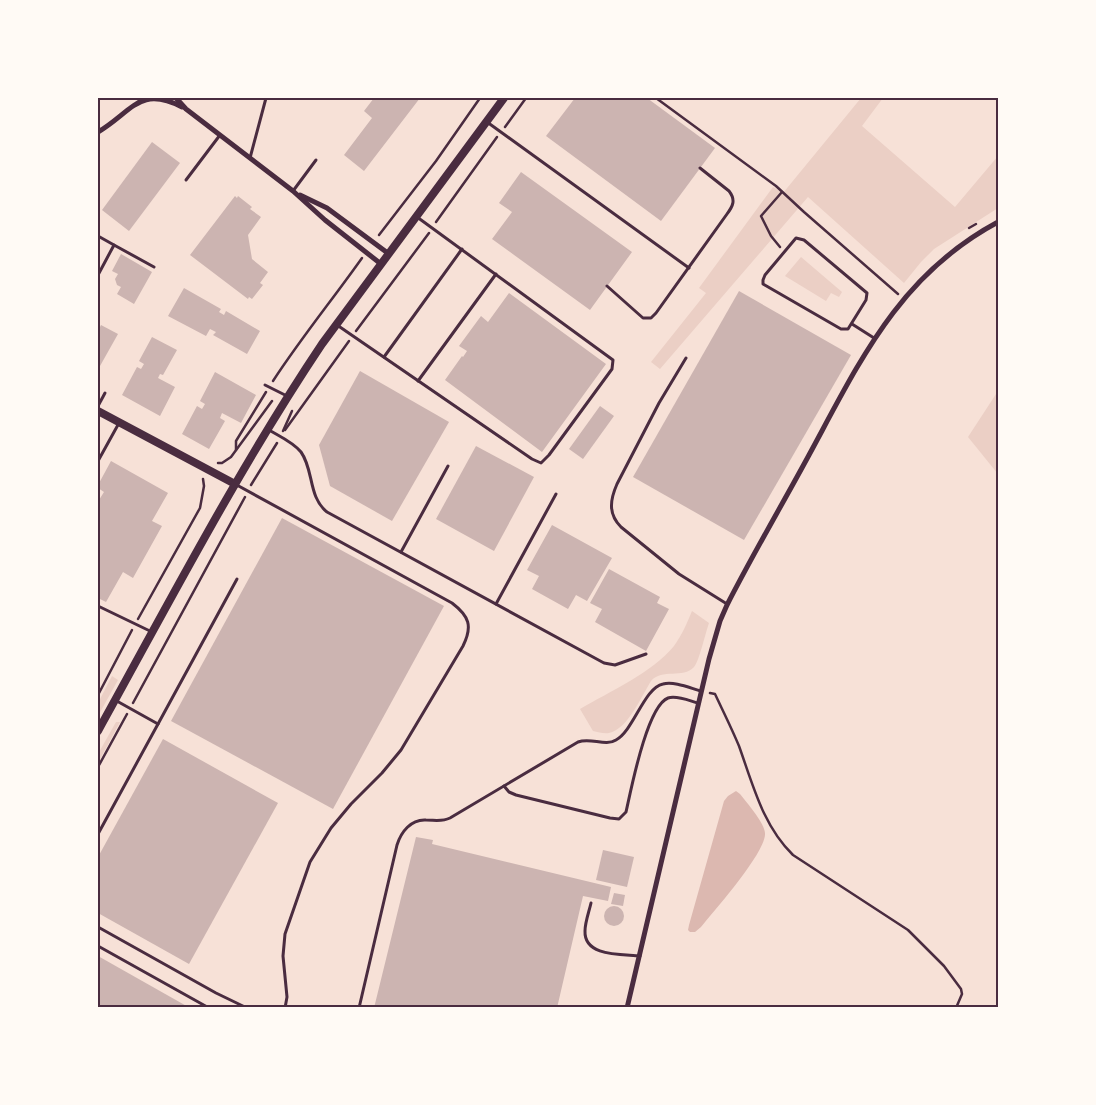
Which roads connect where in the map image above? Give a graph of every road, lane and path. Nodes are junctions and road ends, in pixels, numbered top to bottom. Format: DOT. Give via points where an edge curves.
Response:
graph roads {
  1 [pos="146,98"];
  2 [pos="152,98"];
  3 [pos="176,98"];
  4 [pos="266,98"];
  5 [pos="480,98"];
  6 [pos="504,98"];
  7 [pos="526,98"];
  8 [pos="656,98"];
  9 [pos="186,109"];
  10 [pos="486,122"];
  11 [pos="98,132"];
  12 [pos="501,133"];
  13 [pos="220,135"];
  14 [pos="250,159"];
  15 [pos="316,160"];
  16 [pos="700,168"];
  17 [pos="186,180"];
  18 [pos="293,191"];
  19 [pos="782,192"];
  20 [pos="417,216"];
  21 [pos="998,222"];
  22 [pos="432,227"];
  23 [pos="98,236"];
  24 [pos="373,242"];
  25 [pos="114,245"];
  26 [pos="462,249"];
  27 [pos="366,252"];
  28 [pos="785,252"];
  29 [pos="389,254"];
  30 [pos="381,264"];
  31 [pos="154,267"];
  32 [pos="689,268"];
  33 [pos="496,274"];
  34 [pos="98,275"];
  35 [pos="607,286"];
  36 [pos="903,298"];
  37 [pos="852,324"];
  38 [pos="337,325"];
  39 [pos="353,336"];
  40 [pos="874,338"];
  41 [pos="384,357"];
  42 [pos="686,358"];
  43 [pos="418,381"];
  44 [pos="265,384"];
  45 [pos="269,387"];
  46 [pos="105,393"];
  47 [pos="288,397"];
  48 [pos="98,406"];
  49 [pos="98,411"];
  50 [pos="119,422"];
  51 [pos="268,429"];
  52 [pos="280,437"];
  53 [pos="236,452"];
  54 [pos="98,461"];
  55 [pos="448,466"];
  56 [pos="263,467"];
  57 [pos="235,484"];
  58 [pos="248,492"];
  59 [pos="556,494"];
  60 [pos="200,508"];
  61 [pos="400,552"];
  62 [pos="237,579"];
  63 [pos="496,604"];
  64 [pos="727,604"];
  65 [pos="98,606"];
  66 [pos="136,624"];
  67 [pos="153,632"];
  68 [pos="646,654"];
  69 [pos="701,691"];
  70 [pos="98,695"];
  71 [pos="115,700"];
  72 [pos="698,703"];
  73 [pos="130,709"];
  74 [pos="158,724"];
  75 [pos="98,731"];
  76 [pos="98,767"];
  77 [pos="504,786"];
  78 [pos="98,834"];
  79 [pos="591,904"];
  80 [pos="98,927"];
  81 [pos="98,946"];
  82 [pos="640,956"];
  83 [pos="210,1008"];
  84 [pos="248,1008"];
  85 [pos="285,1008"];
  86 [pos="359,1008"];
  87 [pos="627,1008"];
  88 [pos="956,1008"];
  1 -- 2 [label="street"];
  2 -- 9 [label="street" via="166,99"];
  2 -- 11 [label="street" via="134,106"];
  3 -- 9 [label="street"];
  4 -- 14 [label="lane"];
  5 -- 24 [label="path"];
  6 -- 10 [label="street"];
  7 -- 12 [label="path"];
  8 -- 19 [label="path"];
  9 -- 13 [label="street"];
  10 -- 12 [label="lane"];
  10 -- 20 [label="street"];
  12 -- 22 [label="path"];
  12 -- 32 [label="lane"];
  13 -- 14 [label="street"];
  13 -- 17 [label="lane"];
  14 -- 18 [label="street"];
  15 -- 18 [label="lane"];
  16 -- 32 [label="lane" via="729,191 733,204"];
  18 -- 24 [label="street" via="324,206"];
  18 -- 27 [label="street"];
  19 -- 28 [label="path" via="761,216 773,240"];
  19 -- 36 [label="path"];
  20 -- 22 [label="lane"];
  20 -- 29 [label="street"];
  21 -- 36 [label="street" via="943,259"];
  22 -- 26 [label="lane"];
  22 -- 39 [label="path"];
  23 -- 25 [label="lane"];
  24 -- 29 [label="street"];
  25 -- 31 [label="lane"];
  25 -- 34 [label="lane"];
  26 -- 33 [label="lane"];
  26 -- 41 [label="lane"];
  27 -- 30 [label="street"];
  27 -- 45 [label="path"];
  28 -- 37 [label="lane" via="796,238 802,239 865,291 866,300"];
  28 -- 37 [label="lane" via="765,275 764,286 841,329 846,330"];
  29 -- 30 [label="street"];
  30 -- 38 [label="street"];
  32 -- 35 [label="lane" via="651,318 644,318"];
  33 -- 43 [label="lane"];
  33 -- 43 [label="lane" via="614,362 550,455 538,463"];
  36 -- 40 [label="street"];
  37 -- 40 [label="lane"];
  38 -- 39 [label="lane"];
  38 -- 47 [label="street"];
  39 -- 41 [label="lane"];
  39 -- 52 [label="path"];
  40 -- 64 [label="street"];
  41 -- 43 [label="lane"];
  42 -- 64 [label="lane" via="621,476 612,497 611,510 620,527 678,574"];
  44 -- 45 [label="lane"];
  45 -- 47 [label="lane"];
  45 -- 53 [label="path" via="236,441"];
  46 -- 48 [label="lane"];
  47 -- 51 [label="street"];
  49 -- 50 [label="street"];
  50 -- 54 [label="lane"];
  50 -- 57 [label="street"];
  51 -- 52 [label="lane"];
  51 -- 57 [label="street"];
  52 -- 61 [label="lane" via="301,453 322,507"];
  55 -- 61 [label="lane"];
  56 -- 58 [label="path"];
  57 -- 58 [label="lane"];
  57 -- 67 [label="street"];
  58 -- 73 [label="path"];
  58 -- 85 [label="lane" via="452,603 470,628 463,646 400,750 382,774 330,828 310,862 285,934"];
  59 -- 63 [label="lane"];
  60 -- 66 [label="path"];
  61 -- 63 [label="lane"];
  62 -- 74 [label="lane"];
  63 -- 68 [label="lane" via="608,664"];
  64 -- 69 [label="street" via="716,632"];
  65 -- 66 [label="lane"];
  66 -- 67 [label="lane"];
  66 -- 70 [label="path"];
  67 -- 71 [label="street"];
  69 -- 72 [label="street"];
  69 -- 77 [label="lane" via="662,684 653,690 626,731 615,741 578,742"];
  69 -- 88 [label="path" via="715,694 764,814 783,845 793,855 908,930 962,989"];
  71 -- 73 [label="lane"];
  71 -- 75 [label="street"];
  72 -- 77 [label="lane" via="674,697 663,702 647,729 626,812 619,819 516,795"];
  72 -- 82 [label="street"];
  73 -- 74 [label="lane"];
  73 -- 76 [label="path"];
  74 -- 78 [label="lane"];
  77 -- 86 [label="lane" via="447,820 417,821 402,834"];
  79 -- 82 [label="lane" via="585,933 591,947"];
  80 -- 84 [label="lane"];
  81 -- 83 [label="lane"];
  82 -- 87 [label="street"];
}
